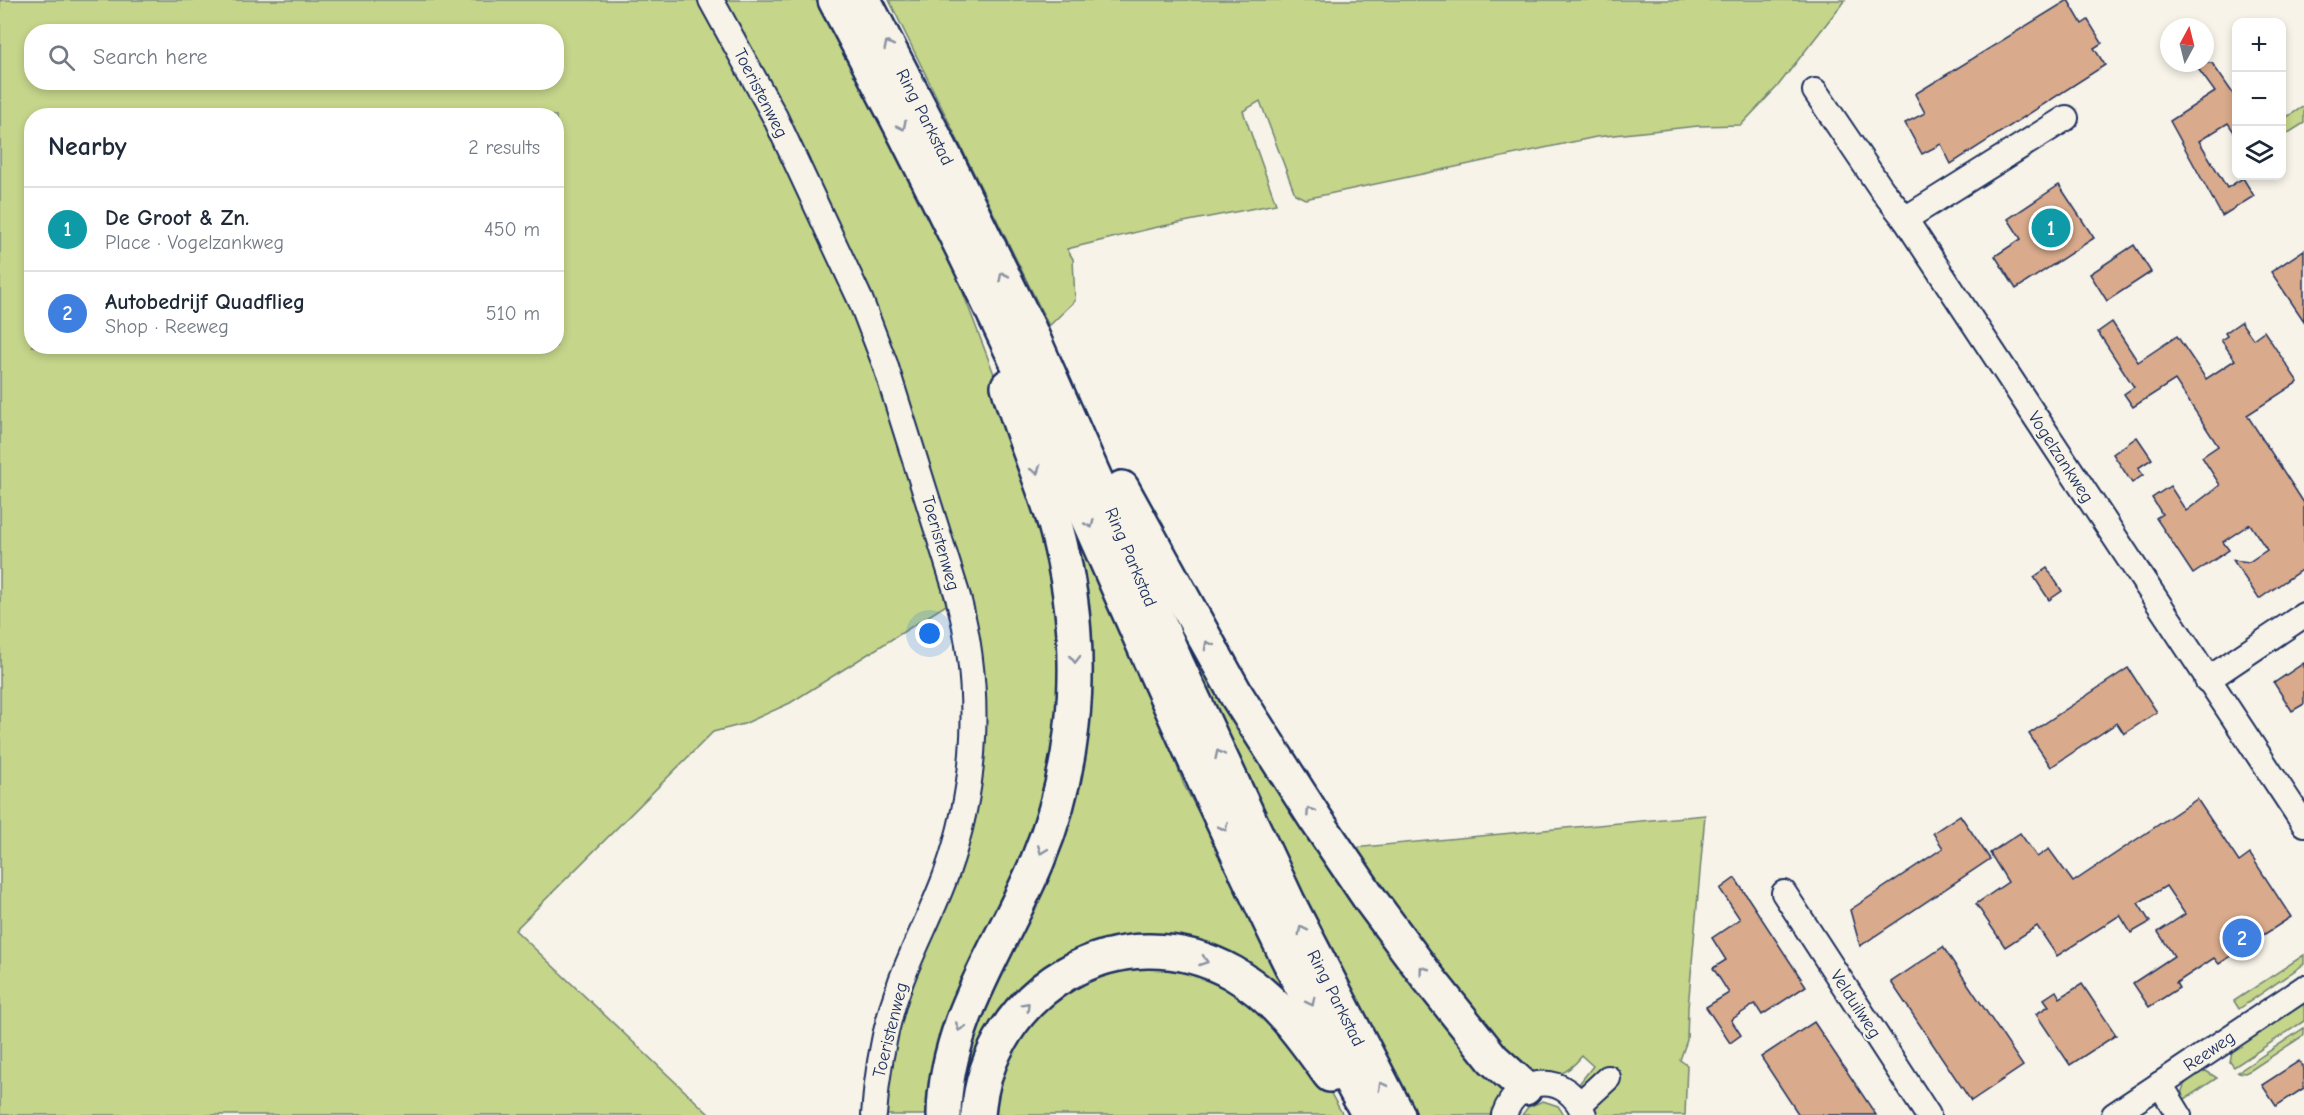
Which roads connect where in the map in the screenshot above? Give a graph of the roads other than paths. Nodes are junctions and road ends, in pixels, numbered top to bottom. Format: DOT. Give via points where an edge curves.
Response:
graph roads {
  1 [pos="711,0"];
  2 [pos="835,0"];
  3 [pos="864,0"];
  4 [pos="1815,91"];
  5 [pos="2066,118"];
  6 [pos="1905,219"];
  7 [pos="978,280"];
  8 [pos="1029,329"];
  9 [pos="2304,615"];
  10 [pos="2207,680"];
  11 [pos="2304,824"];
  12 [pos="1784,893"];
  13 [pos="2304,988"];
  14 [pos="1608,1078"];
  15 [pos="2160,1084"];
  16 [pos="1525,1088"];
  17 [pos="1582,1110"];
  18 [pos="874,1115"];
  19 [pos="944,1115"];
  20 [pos="978,1115"];
  21 [pos="1359,1115"];
  22 [pos="1369,1115"];
  23 [pos="1398,1115"];
  24 [pos="1504,1115"];
  25 [pos="1928,1115"];
  26 [pos="2114,1115"];
  27 [pos="2179,1115"];
  1 -- 18 [label="street, Toeristenweg" via="775,117 838,251 885,364 964,620 971,667 973,752 965,808 948,870 892,1009 880,1056"];
  2 -- 7 [label="highway, Ring Parkstad, one-way"];
  8 -- 3 [label="highway, Ring Parkstad, one-way"];
  4 -- 6 [label="street, Vogelzankweg"];
  5 -- 6 [label="street"];
  6 -- 10 [label="street, Vogelzankweg"];
  7 -- 19 [label="highway, one-way" via="1067,576 1075,641 1074,713 1064,778 1048,835 1016,911 960,1023 948,1066"];
  7 -- 22 [label="highway, Ring Parkstad, one-way" via="1217,812"];
  16 -- 8 [label="highway, one-way" via="1494,1059 1426,975 1277,761"];
  23 -- 8 [label="highway, Ring Parkstad, one-way" via="1283,892"];
  9 -- 10 [label="street"];
  10 -- 11 [label="street, Vogelzankweg"];
  12 -- 25 [label="street, Velduilweg"];
  13 -- 15 [label="street, Reeweg"];
  14 -- 17 [label="street"];
  15 -- 26 [label="street, Reeweg"];
  15 -- 27 [label="street"];
  16 -- 17 [label="street" via="1539,1084 1558,1086 1574,1096"];
  16 -- 24 [label="street" via="1514,1097"];
  20 -- 21 [label="highway, one-way" via="988,1065 1025,1005 1054,980 1082,965 1114,955 1148,951 1184,954 1208,962 1258,989 1293,1025"];
}
